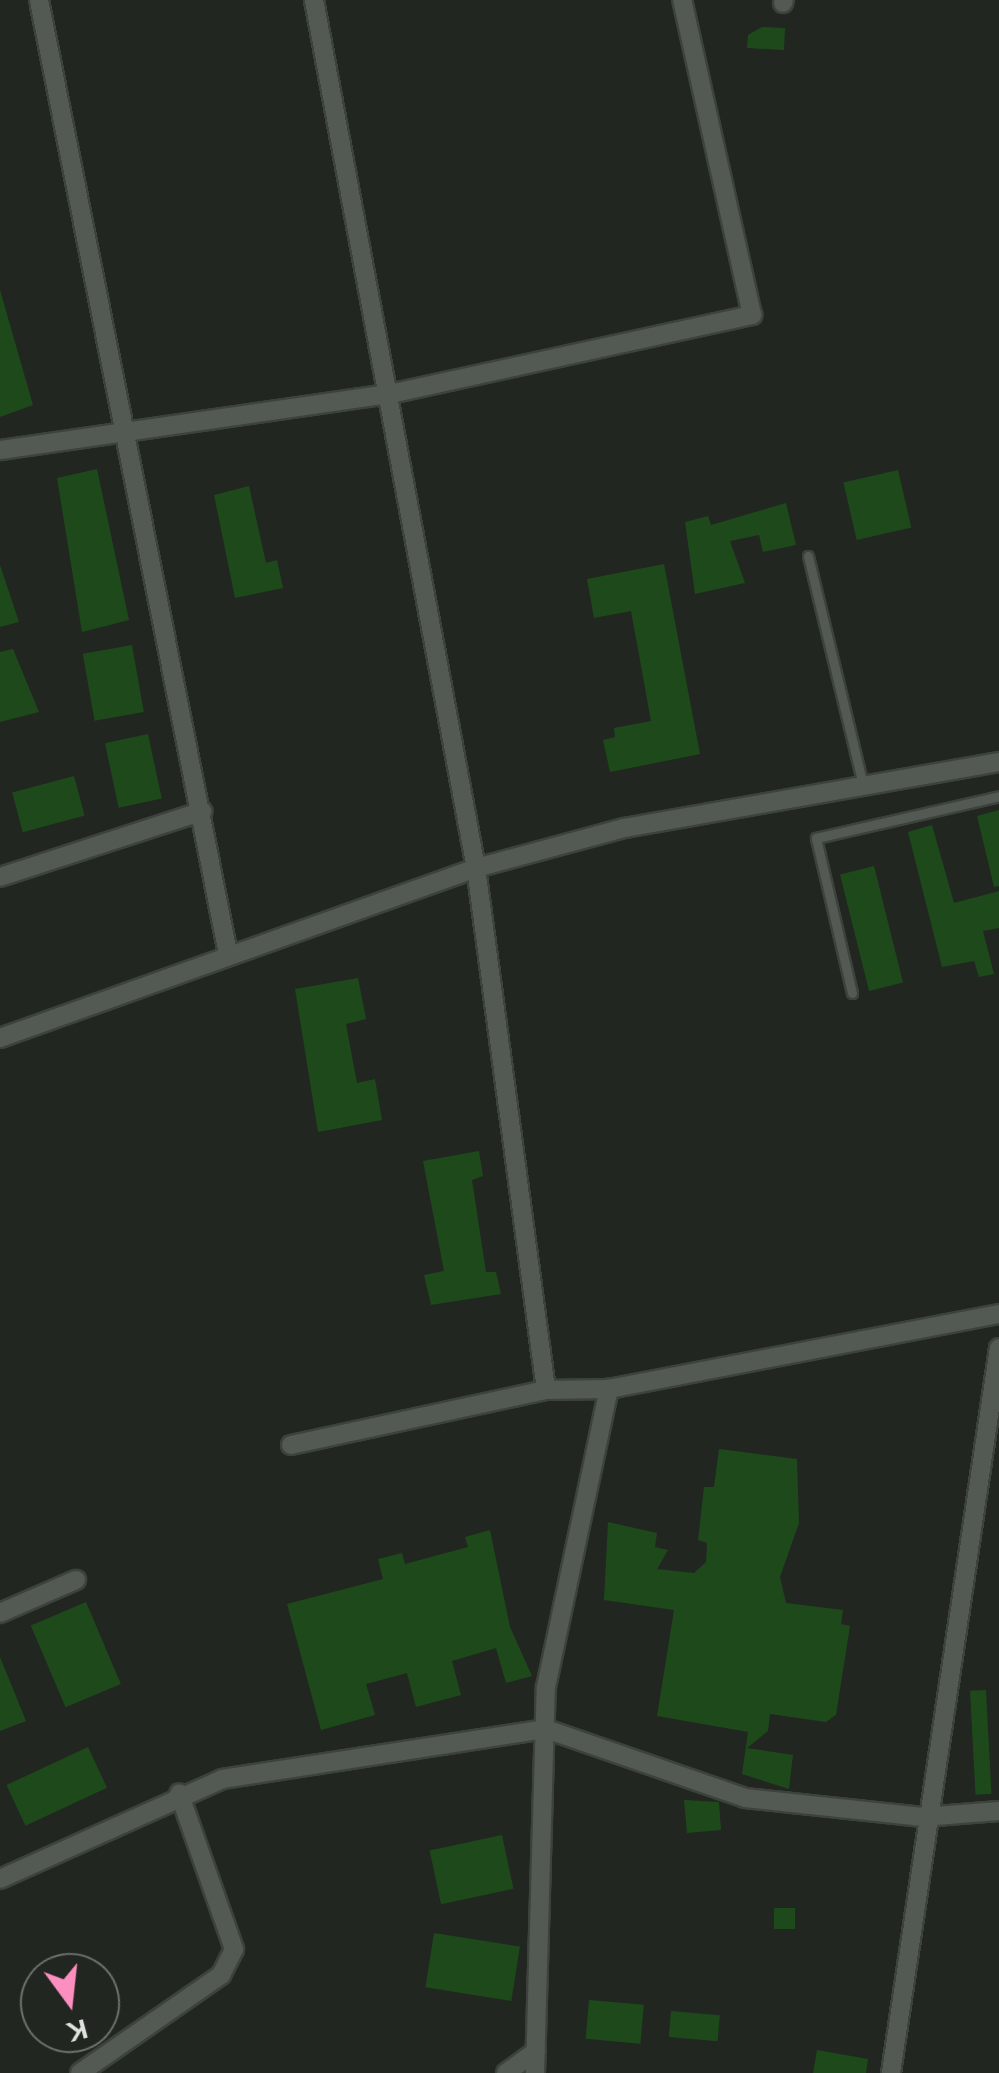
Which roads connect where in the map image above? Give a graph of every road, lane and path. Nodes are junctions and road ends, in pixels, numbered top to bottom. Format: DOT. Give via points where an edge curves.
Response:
graph roads {
  1 [pos="39,0"];
  2 [pos="314,0"];
  3 [pos="682,0"];
  4 [pos="390,394"];
  5 [pos="127,431"];
  6 [pos="0,450"];
  7 [pos="808,556"];
  8 [pos="999,762"];
  9 [pos="864,788"];
  10 [pos="999,796"];
  11 [pos="203,811"];
  12 [pos="476,868"];
  13 [pos="0,877"];
  14 [pos="228,954"];
  15 [pos="852,993"];
  16 [pos="0,1038"];
  17 [pos="999,1314"];
  18 [pos="999,1348"];
  19 [pos="608,1389"];
  20 [pos="546,1390"];
  21 [pos="291,1446"];
  22 [pos="76,1580"];
  23 [pos="0,1613"];
  24 [pos="546,1729"];
  25 [pos="179,1794"];
  26 [pos="999,1811"];
  27 [pos="923,1818"];
  28 [pos="0,1879"];
  29 [pos="536,2052"];
  30 [pos="80,2073"];
  31 [pos="506,2073"];
  32 [pos="535,2073"];
  33 [pos="890,2073"];
  1 -- 5 [label="street"];
  2 -- 4 [label="street"];
  3 -- 4 [label="street" via="752,315"];
  4 -- 5 [label="street"];
  4 -- 12 [label="street"];
  5 -- 6 [label="street"];
  5 -- 11 [label="street"];
  7 -- 9 [label="lane"];
  8 -- 9 [label="street"];
  9 -- 12 [label="street" via="624,828"];
  10 -- 15 [label="lane" via="816,838"];
  11 -- 13 [label="street"];
  11 -- 14 [label="street"];
  12 -- 14 [label="street"];
  12 -- 20 [label="street"];
  14 -- 16 [label="street"];
  17 -- 19 [label="street"];
  18 -- 27 [label="street"];
  19 -- 20 [label="street"];
  19 -- 24 [label="street" via="552,1646"];
  20 -- 21 [label="street"];
  22 -- 23 [label="street"];
  24 -- 25 [label="street"];
  24 -- 27 [label="street" via="745,1798"];
  24 -- 29 [label="street"];
  25 -- 28 [label="street"];
  25 -- 30 [label="street" via="234,1948 221,1975"];
  26 -- 27 [label="street"];
  27 -- 33 [label="street"];
  29 -- 31 [label="street"];
  29 -- 32 [label="street"];
}
